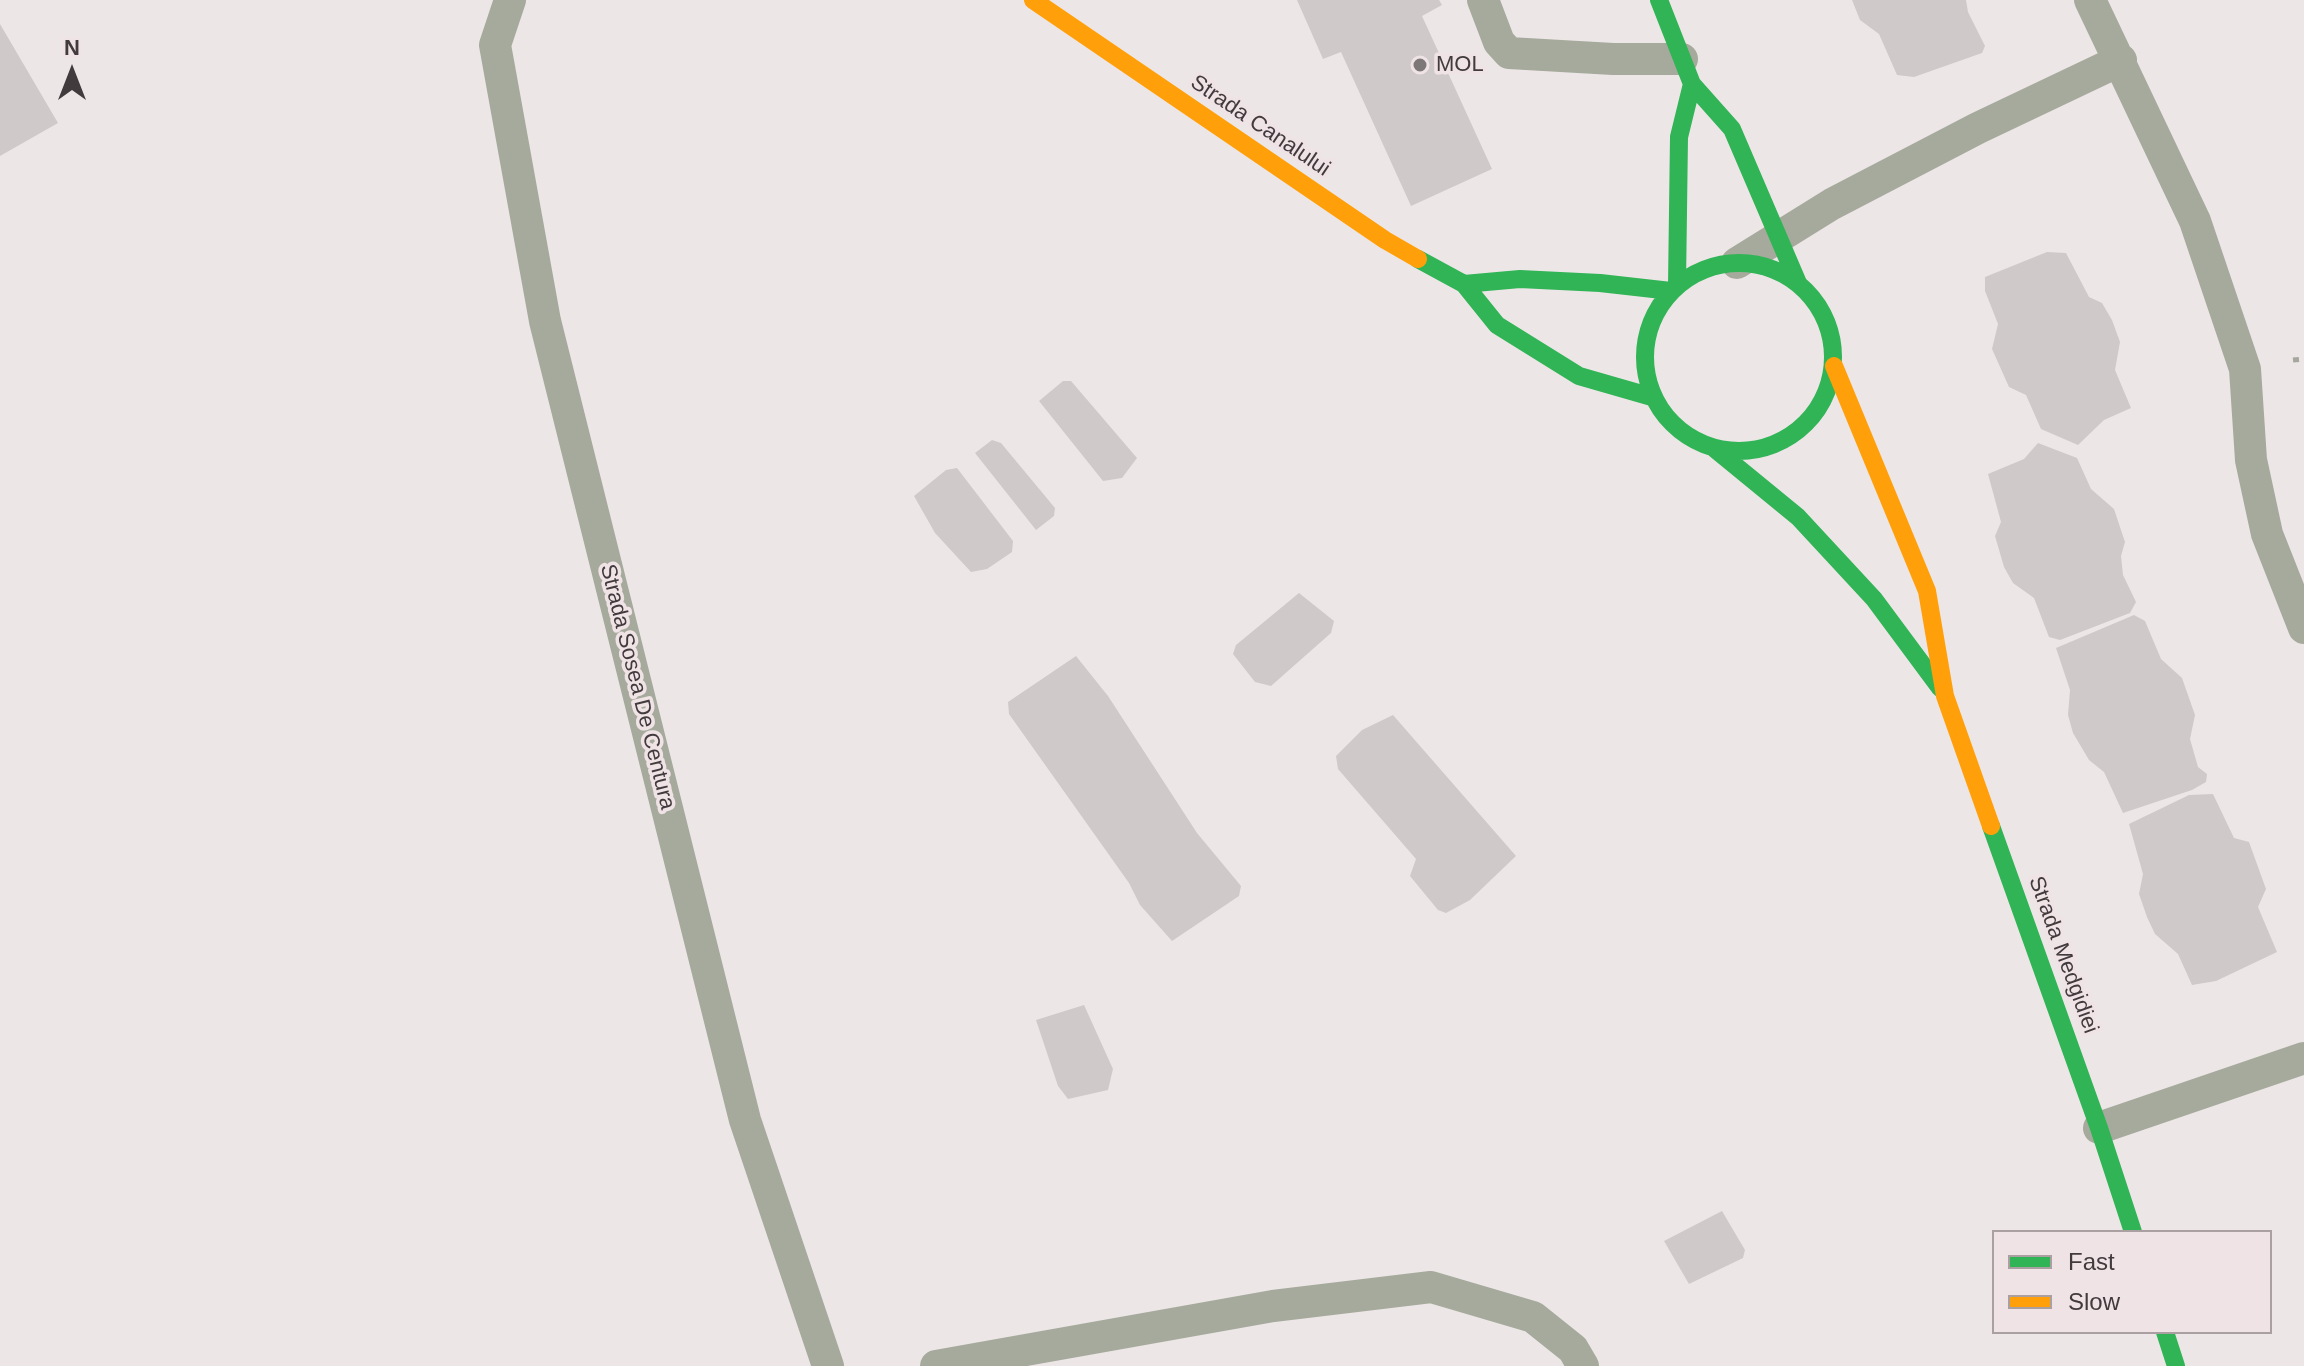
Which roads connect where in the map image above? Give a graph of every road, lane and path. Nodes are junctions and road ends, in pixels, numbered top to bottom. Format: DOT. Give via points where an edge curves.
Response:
graph roads {
  1 [pos="510,0"];
  2 [pos="1033,0"];
  3 [pos="1483,0"];
  4 [pos="1659,0"];
  5 [pos="2090,0"];
  6 [pos="2121,60"];
  7 [pos="1687,72"];
  8 [pos="1777,239"];
  9 [pos="1737,263"];
  10 [pos="1798,283"];
  11 [pos="1464,284"];
  12 [pos="1674,288"];
  13 [pos="1834,366"];
  14 [pos="1652,397"];
  15 [pos="1715,449"];
  16 [pos="2304,628"];
  17 [pos="1945,696"];
  18 [pos="2304,1058"];
  19 [pos="2099,1128"];
  20 [pos="2132,1230"];
  21 [pos="2166,1334"];
  22 [pos="1048,1356"];
  23 [pos="828,1366"];
  24 [pos="936,1366"];
  25 [pos="1583,1366"];
  26 [pos="2176,1366"];
  1 -- 23 [label="lane, Strada Sosea De Centura" via="495,45 545,321 745,1120"];
  2 -- 11 [label="main road, Strada Canalului" via="1385,240"];
  3 -- 7 [label="lane" via="1499,42 1509,53 1613,59"];
  4 -- 7 [label="main road"];
  5 -- 6 [label="lane"];
  6 -- 8 [label="lane" via="1978,128 1832,204"];
  6 -- 16 [label="lane" via="2195,221 2245,369 2251,460 2267,534"];
  7 -- 8 [label="main road" via="1732,129"];
  7 -- 12 [label="main road" via="1679,137"];
  8 -- 9 [label="lane"];
  8 -- 10 [label="main road"];
  9 -- 10 [label="main road" via="1770,268"];
  9 -- 12 [label="main road" via="1705,269"];
  10 -- 13 [label="main road" via="1826,320"];
  11 -- 12 [label="main road" via="1520,279"];
  11 -- 14 [label="main road, Strada Canalului" via="1497,325 1579,376"];
  12 -- 14 [label="main road" via="1654,314 1645,341"];
  13 -- 15 [label="main road" via="1827,392 1794,435 1743,452"];
  13 -- 17 [label="main road, Strada Medgidiei" via="1927,591"];
  14 -- 15 [label="main road" via="1690,439"];
  15 -- 17 [label="main road, Strada Medgidiei" via="1798,517 1874,599"];
  17 -- 19 [label="main road, Strada Medgidiei"];
  18 -- 19 [label="lane"];
  19 -- 20 [label="main road, Strada Medgidiei"];
  21 -- 26 [label="main road"];
  22 -- 24 [label="lane"];
  22 -- 25 [label="lane" via="1273,1306 1431,1287 1533,1317 1573,1349"];
}
